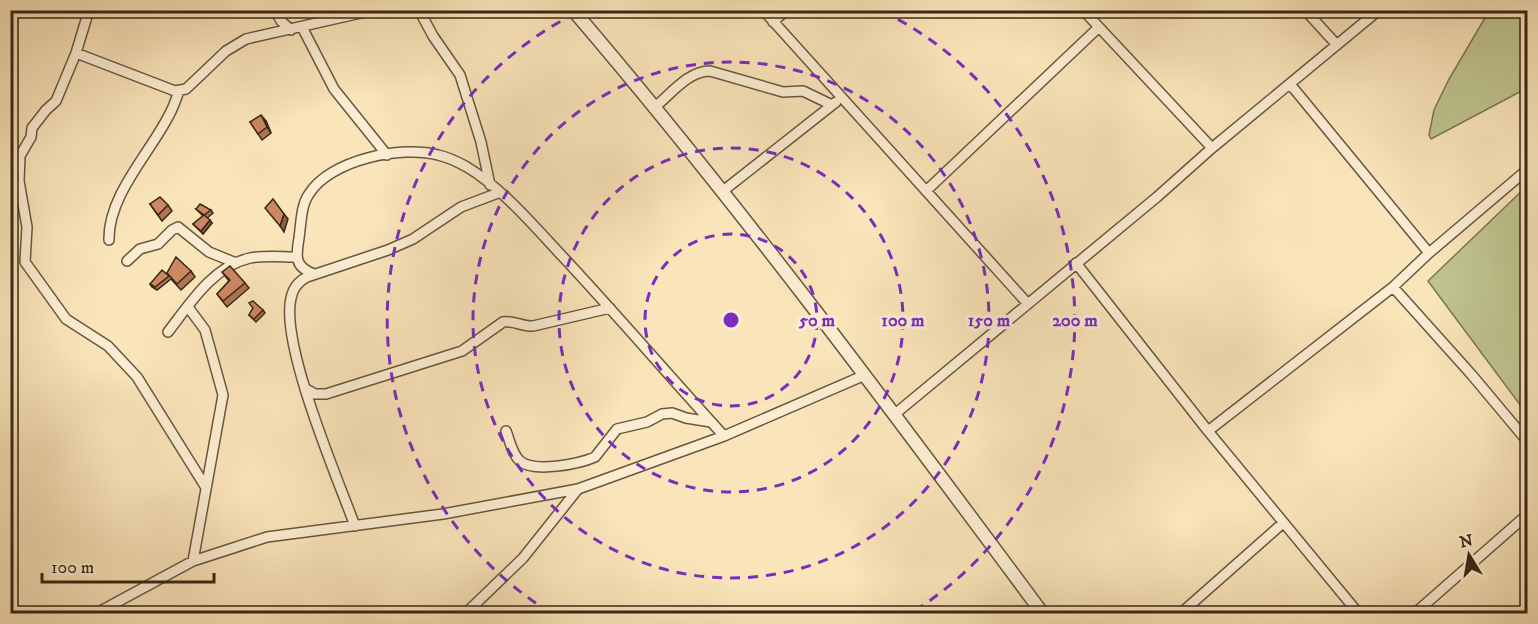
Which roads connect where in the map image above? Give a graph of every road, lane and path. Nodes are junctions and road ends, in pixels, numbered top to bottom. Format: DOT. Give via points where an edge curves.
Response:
graph roads {
  1 [pos="89,10"];
  2 [pos="275,10"];
  3 [pos="374,10"];
  4 [pos="419,10"];
  5 [pos="573,10"];
  6 [pos="762,10"];
  7 [pos="786,10"];
  8 [pos="1083,10"];
  9 [pos="1305,10"];
  10 [pos="1379,10"];
  11 [pos="773,22"];
  12 [pos="302,27"];
  13 [pos="1098,28"];
  14 [pos="291,30"];
  15 [pos="1337,45"];
  16 [pos="76,53"];
  17 [pos="1290,84"];
  18 [pos="179,91"];
  19 [pos="842,97"];
  20 [pos="832,105"];
  21 [pos="655,107"];
  22 [pos="1212,148"];
  23 [pos="387,155"];
  24 [pos="1527,169"];
  25 [pos="490,185"];
  26 [pos="926,191"];
  27 [pos="723,192"];
  28 [pos="498,193"];
  29 [pos="109,240"];
  30 [pos="1429,253"];
  31 [pos="297,257"];
  32 [pos="127,261"];
  33 [pos="236,263"];
  34 [pos="1076,263"];
  35 [pos="314,274"];
  36 [pos="1393,287"];
  37 [pos="1028,304"];
  38 [pos="188,307"];
  39 [pos="609,308"];
  40 [pos="168,332"];
  41 [pos="866,375"];
  42 [pos="306,389"];
  43 [pos="895,414"];
  44 [pos="711,422"];
  45 [pos="507,431"];
  46 [pos="1208,431"];
  47 [pos="724,436"];
  48 [pos="1527,442"];
  49 [pos="205,486"];
  50 [pos="578,489"];
  51 [pos="1527,513"];
  52 [pos="1283,523"];
  53 [pos="355,526"];
  54 [pos="193,561"];
  55 [pos="95,614"];
  56 [pos="465,614"];
  57 [pos="1043,614"];
  58 [pos="1180,614"];
  59 [pos="1359,614"];
  60 [pos="1414,614"];
  1 -- 16 [label="street"];
  2 -- 14 [label="street"];
  3 -- 12 [label="street"];
  4 -- 25 [label="street" via="460,75"];
  5 -- 21 [label="street"];
  6 -- 11 [label="street"];
  7 -- 11 [label="street"];
  8 -- 13 [label="street"];
  9 -- 15 [label="street"];
  10 -- 15 [label="street"];
  11 -- 19 [label="street"];
  12 -- 14 [label="street"];
  12 -- 23 [label="street" via="334,89"];
  13 -- 22 [label="street"];
  13 -- 26 [label="street"];
  14 -- 18 [label="street" via="235,44"];
  15 -- 17 [label="street"];
  16 -- 18 [label="street"];
  16 -- 49 [label="street" via="56,101 32,128 20,156 19,181 27,226 25,262 66,318 108,345 137,377"];
  17 -- 22 [label="street"];
  17 -- 30 [label="street"];
  18 -- 29 [label="street" via="168,117 114,208"];
  19 -- 20 [label="street"];
  19 -- 26 [label="street"];
  20 -- 21 [label="street" via="803,90 783,92 703,71 691,76"];
  20 -- 27 [label="street"];
  21 -- 27 [label="street"];
  22 -- 34 [label="street"];
  23 -- 25 [label="street" via="436,154 467,168"];
  23 -- 31 [label="street" via="345,164 312,190 306,200"];
  24 -- 30 [label="street"];
  25 -- 28 [label="street"];
  26 -- 37 [label="street"];
  27 -- 41 [label="street"];
  28 -- 35 [label="street" via="461,207 413,239"];
  28 -- 39 [label="street"];
  30 -- 36 [label="street"];
  31 -- 33 [label="street" via="250,258"];
  31 -- 35 [label="street" via="304,271"];
  32 -- 33 [label="street" via="140,249 158,244 178,227 209,252"];
  33 -- 38 [label="street" via="223,270"];
  34 -- 37 [label="street"];
  34 -- 46 [label="street"];
  35 -- 42 [label="street" via="298,282 290,298 292,342"];
  36 -- 46 [label="street"];
  36 -- 48 [label="street"];
  37 -- 43 [label="street"];
  38 -- 40 [label="street"];
  38 -- 49 [label="street" via="205,330 223,395"];
  39 -- 42 [label="street" via="533,326 503,322 462,351 326,394"];
  39 -- 44 [label="street"];
  41 -- 43 [label="street"];
  41 -- 47 [label="street"];
  42 -- 53 [label="street"];
  43 -- 57 [label="street"];
  44 -- 45 [label="street" via="662,414 617,429 595,458 542,467 518,459"];
  44 -- 47 [label="street"];
  46 -- 52 [label="street"];
  47 -- 50 [label="street"];
  49 -- 54 [label="street"];
  50 -- 53 [label="street"];
  50 -- 56 [label="street" via="523,558"];
  51 -- 60 [label="street"];
  52 -- 58 [label="street"];
  52 -- 59 [label="street"];
  53 -- 54 [label="street" via="267,537"];
  54 -- 55 [label="street"];
}
